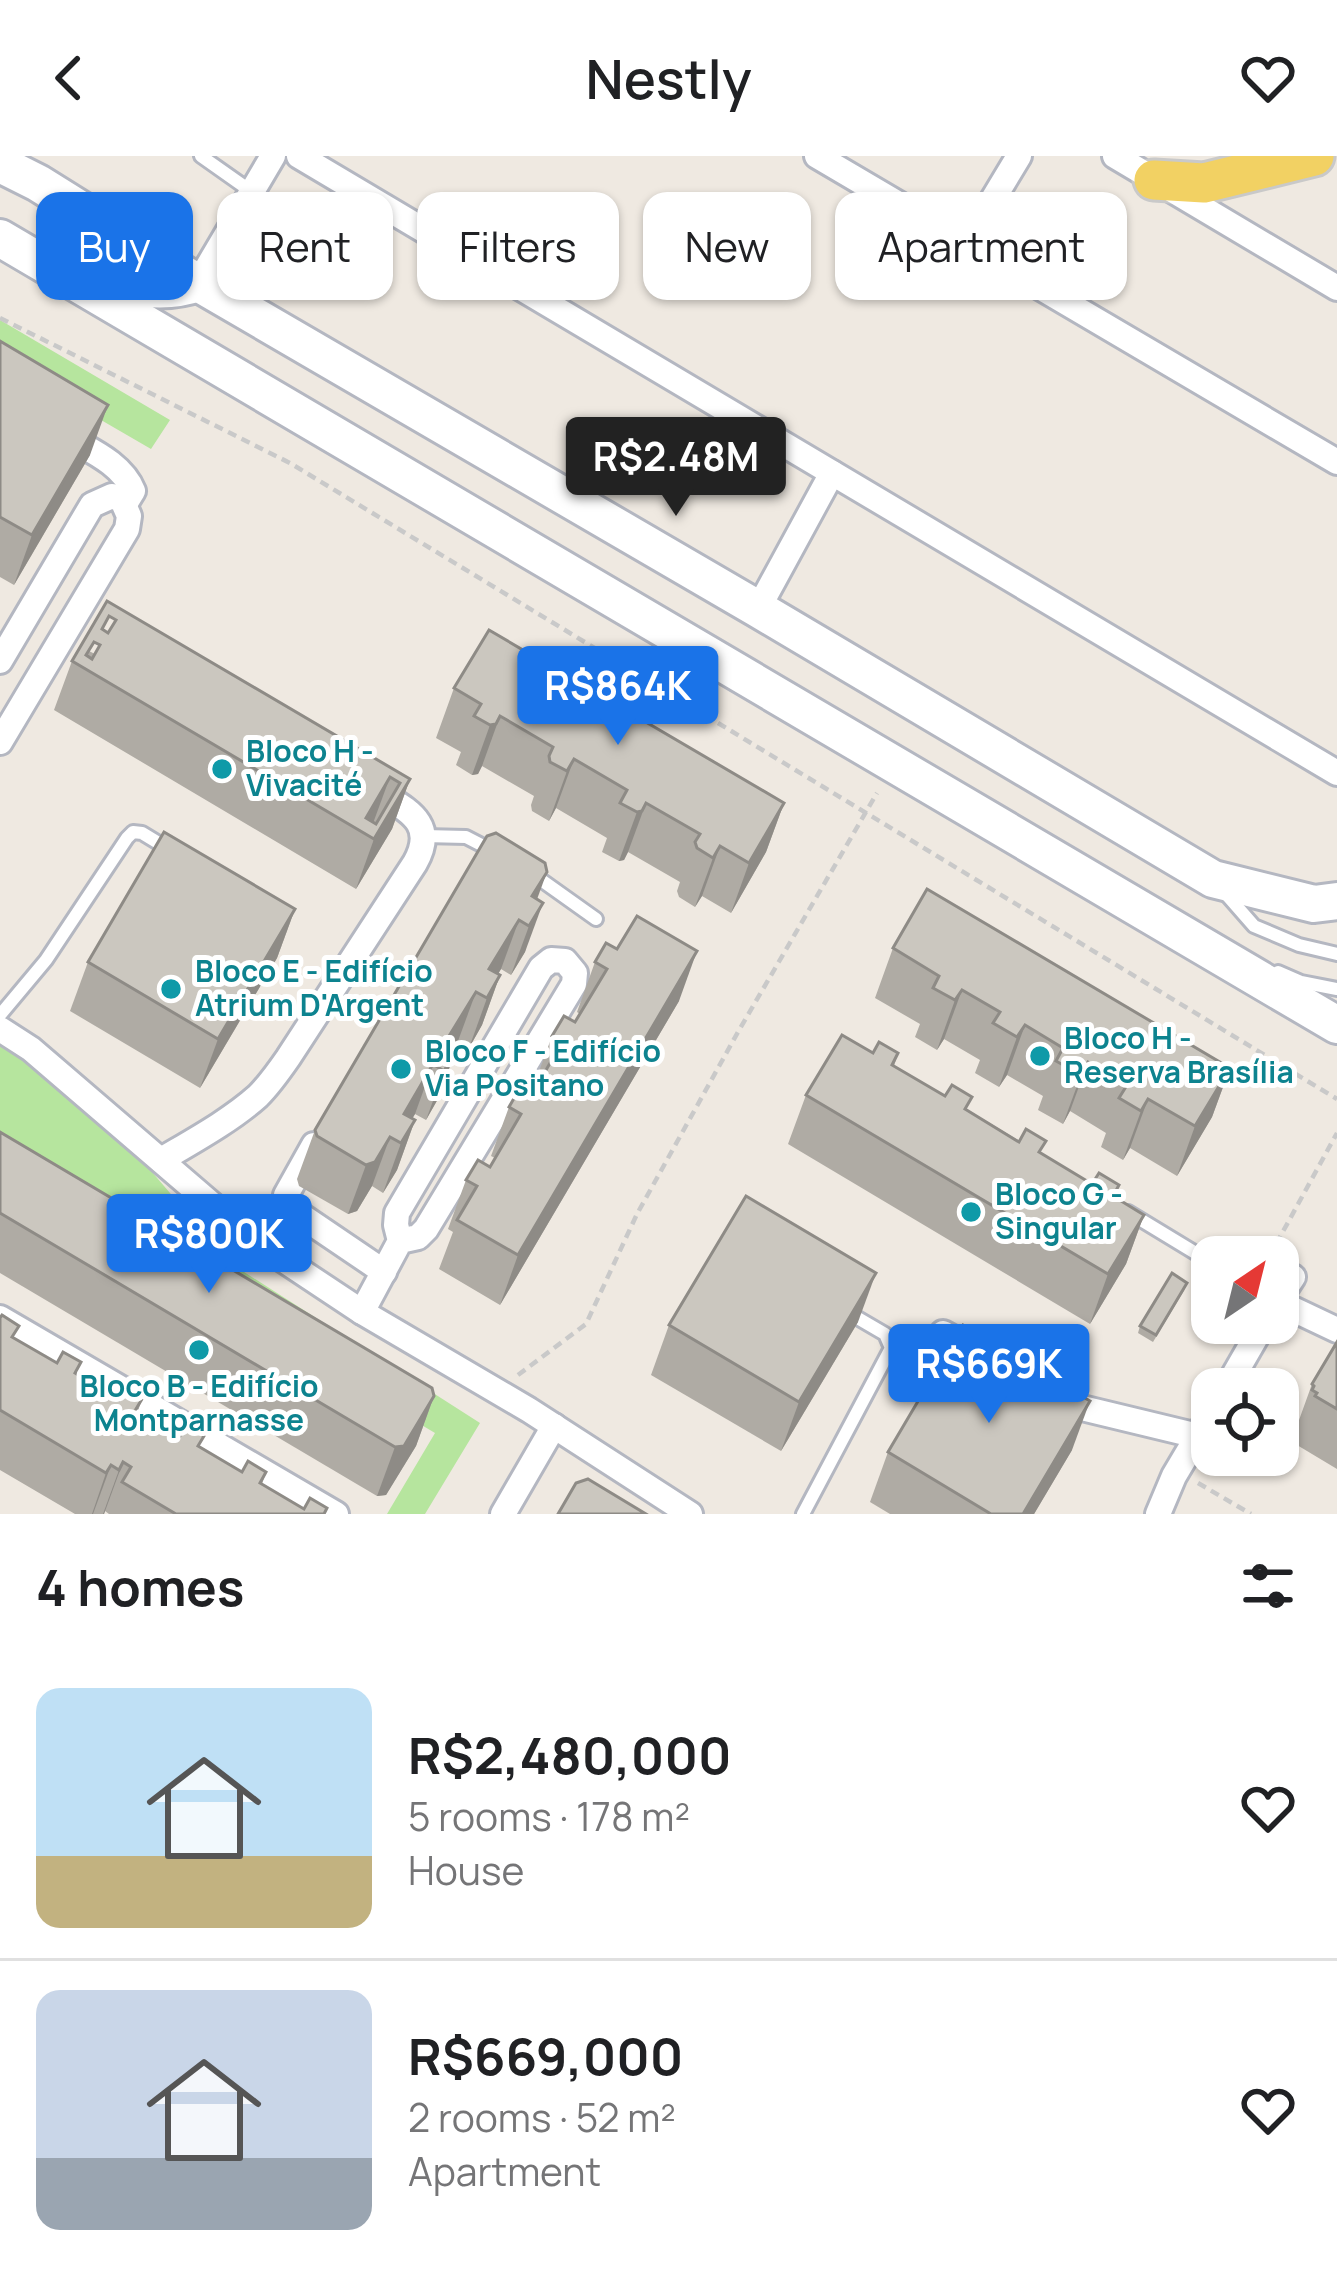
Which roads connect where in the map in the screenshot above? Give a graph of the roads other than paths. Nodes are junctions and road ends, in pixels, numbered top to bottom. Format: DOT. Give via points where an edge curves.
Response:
graph roads {
  1 [pos="201,156"];
  2 [pos="273,156"];
  3 [pos="299,156"];
  4 [pos="817,156"];
  5 [pos="1019,156"];
  6 [pos="1115,156"];
  7 [pos="1314,156"];
  8 [pos="0,164"];
  9 [pos="1154,180"];
  10 [pos="252,192"];
  11 [pos="878,192"];
  12 [pos="997,192"];
  13 [pos="0,238"];
  14 [pos="217,251"];
  15 [pos="36,258"];
  16 [pos="198,283"];
  17 [pos="193,285"];
  18 [pos="1337,288"];
  19 [pos="107,300"];
  20 [pos="1061,300"];
  21 [pos="36,418"];
  22 [pos="1337,462"];
  23 [pos="832,473"];
  24 [pos="125,503"];
  25 [pos="758,609"];
  26 [pos="0,661"];
  27 [pos="0,742"];
  28 [pos="1337,773"];
  29 [pos="353,775"];
  30 [pos="424,836"];
  31 [pos="503,856"];
  32 [pos="182,858"];
  33 [pos="521,866"];
  34 [pos="1213,879"];
  35 [pos="1337,901"];
  36 [pos="596,919"];
  37 [pos="1337,954"];
  38 [pos="1225,960"];
  39 [pos="1337,989"];
  40 [pos="0,1016"];
  41 [pos="1337,1025"];
  42 [pos="0,1028"];
  43 [pos="327,1119"];
  44 [pos="161,1160"];
  45 [pos="1114,1204"];
  46 [pos="400,1241"];
  47 [pos="1191,1250"];
  48 [pos="384,1272"];
  49 [pos="832,1303"];
  50 [pos="1299,1311"];
  51 [pos="362,1312"];
  52 [pos="0,1318"];
  53 [pos="1337,1330"];
  54 [pos="943,1334"];
  55 [pos="1003,1366"];
  56 [pos="1040,1386"];
  57 [pos="554,1426"];
  58 [pos="1191,1434"];
  59 [pos="1191,1448"];
  60 [pos="336,1514"];
  61 [pos="502,1514"];
  62 [pos="690,1514"];
  63 [pos="803,1514"];
  64 [pos="1158,1514"];
  1 -- 10 [label="lane"];
  2 -- 10 [label="street"];
  3 -- 23 [label="street"];
  4 -- 11 [label="street"];
  5 -- 12 [label="street"];
  6 -- 9 [label="street"];
  7 -- 9 [label="main road" via="1204,183"];
  8 -- 16 [label="street"];
  9 -- 18 [label="street"];
  13 -- 15 [label="street"];
  14 -- 16 [label="street"];
  16 -- 17 [label="street"];
  16 -- 25 [label="street"];
  19 -- 38 [label="street"];
  20 -- 22 [label="street"];
  21 -- 24 [label="street" via="128,478 133,490"];
  23 -- 25 [label="street"];
  23 -- 28 [label="street"];
  24 -- 26 [label="street" via="112,496 92,506"];
  24 -- 27 [label="street" via="127,529"];
  25 -- 34 [label="street"];
  29 -- 30 [label="street" via="411,812"];
  30 -- 31 [label="lane" via="466,836"];
  30 -- 44 [label="street" via="415,862 272,1079"];
  32 -- 40 [label="lane" via="133,832"];
  33 -- 36 [label="lane"];
  34 -- 35 [label="street" via="1314,904"];
  34 -- 37 [label="lane" via="1254,926"];
  38 -- 39 [label="lane"];
  38 -- 41 [label="street"];
  42 -- 44 [label="street"];
  43 -- 48 [label="street" via="286,1196 298,1213"];
  44 -- 51 [label="street" via="252,1239"];
  45 -- 47 [label="lane"];
  46 -- 46 [label="street" via="426,1229 574,984 565,961 541,968 398,1213"];
  46 -- 48 [label="street"];
  48 -- 51 [label="street"];
  49 -- 63 [label="lane" via="885,1334 890,1348"];
  50 -- 53 [label="street"];
  51 -- 57 [label="street"];
  52 -- 60 [label="street"];
  54 -- 55 [label="street"];
  56 -- 58 [label="street" via="1082,1408"];
  57 -- 61 [label="street"];
  57 -- 62 [label="street"];
  59 -- 64 [label="street"];
}
